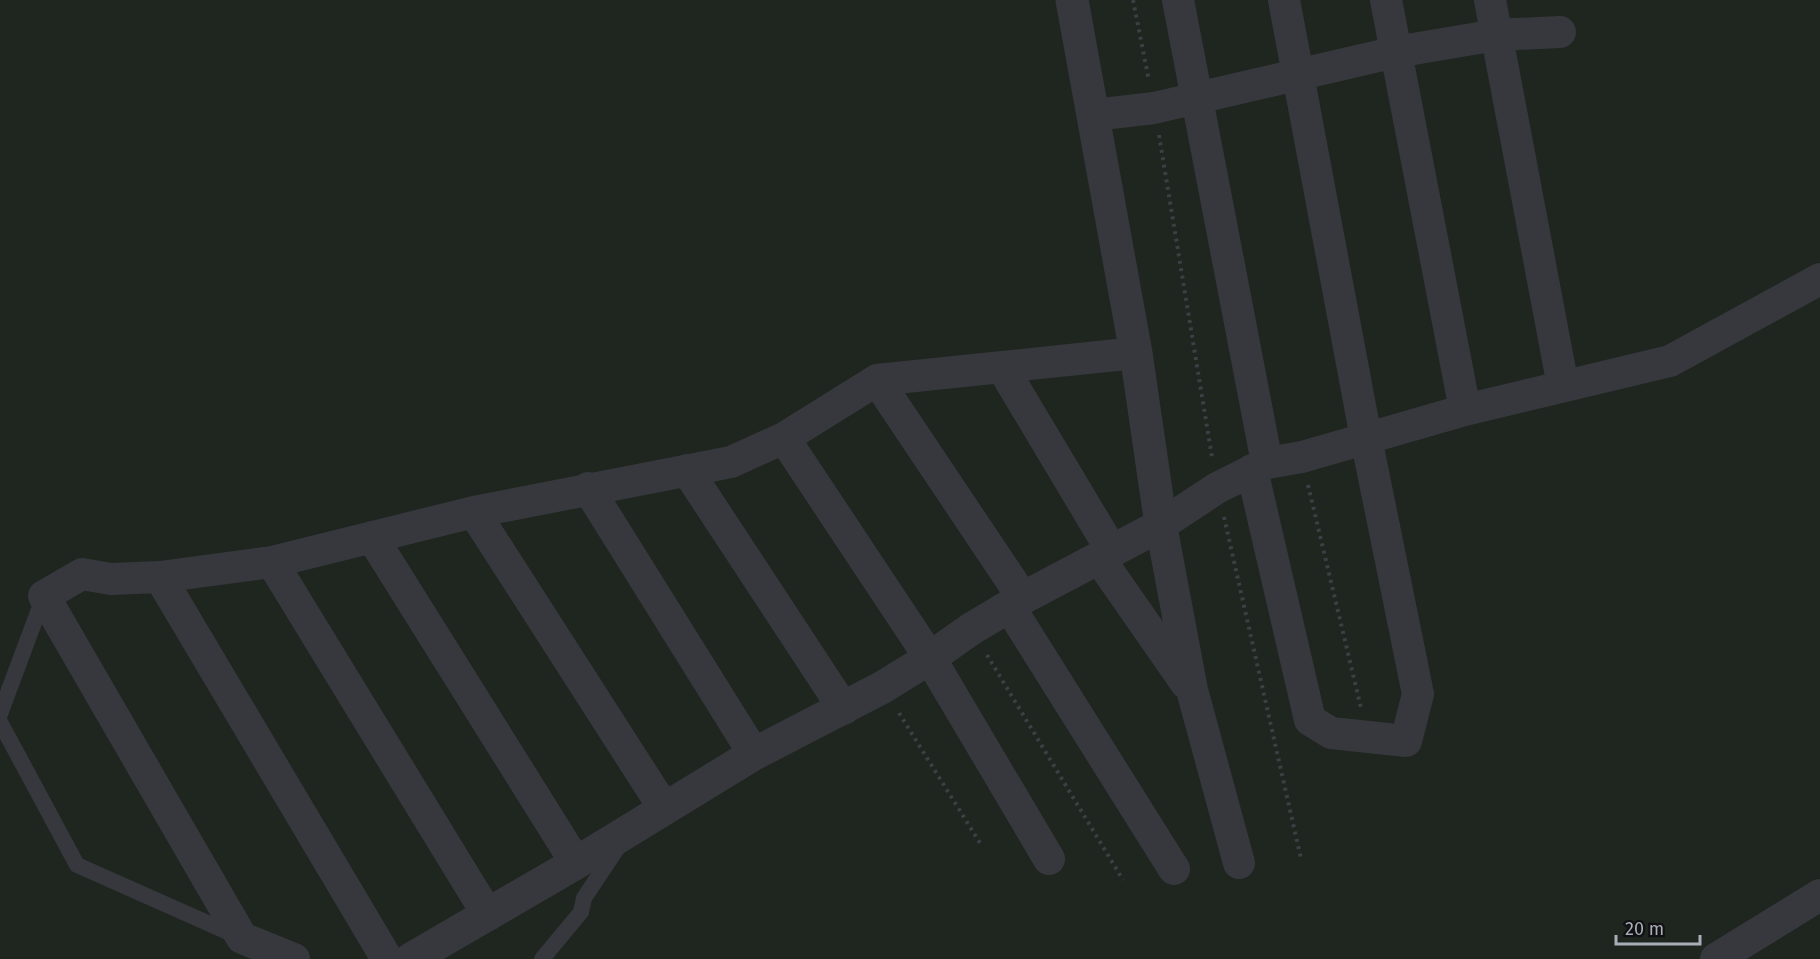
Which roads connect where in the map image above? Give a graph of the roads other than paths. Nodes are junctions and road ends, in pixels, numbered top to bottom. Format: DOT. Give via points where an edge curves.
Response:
graph roads {
  1 [pos="1072,0"];
  2 [pos="1178,0"];
  3 [pos="1284,0"];
  4 [pos="1386,0"];
  5 [pos="1490,0"];
  6 [pos="1560,32"];
  7 [pos="1496,35"];
  8 [pos="1396,52"];
  9 [pos="1299,73"];
  10 [pos="1198,98"];
  11 [pos="1094,115"];
  12 [pos="1820,279"];
  13 [pos="1136,353"];
  14 [pos="1002,367"];
  15 [pos="878,380"];
  16 [pos="1563,386"];
  17 [pos="1465,410"];
  18 [pos="784,438"];
  19 [pos="1366,438"];
  20 [pos="1259,467"];
  21 [pos="687,470"];
  22 [pos="588,488"];
  23 [pos="474,512"];
  24 [pos="1161,525"];
  25 [pos="372,537"];
  26 [pos="1106,555"];
  27 [pos="272,562"];
  28 [pos="160,577"];
  29 [pos="44,596"];
  30 [pos="1016,602"];
  31 [pos="930,658"];
  32 [pos="1192,690"];
  33 [pos="844,709"];
  34 [pos="0,714"];
  35 [pos="0,722"];
  36 [pos="754,754"];
  37 [pos="664,808"];
  38 [pos="628,831"];
  39 [pos="1049,859"];
  40 [pos="576,863"];
  41 [pos="1239,863"];
  42 [pos="1174,869"];
  43 [pos="1820,895"];
  44 [pos="488,915"];
  45 [pos="242,938"];
  46 [pos="294,959"];
  47 [pos="387,959"];
  48 [pos="411,959"];
  49 [pos="542,959"];
  50 [pos="1716,959"];
  1 -- 11 [label="street"];
  2 -- 10 [label="street"];
  3 -- 9 [label="street"];
  4 -- 8 [label="street"];
  5 -- 7 [label="street"];
  6 -- 7 [label="street"];
  7 -- 8 [label="street"];
  7 -- 16 [label="street"];
  8 -- 9 [label="street"];
  8 -- 17 [label="street"];
  9 -- 10 [label="street"];
  9 -- 19 [label="street"];
  10 -- 11 [label="street"];
  10 -- 20 [label="street"];
  11 -- 13 [label="street"];
  12 -- 16 [label="street" via="1670,361"];
  13 -- 14 [label="street"];
  13 -- 24 [label="street"];
  14 -- 15 [label="street"];
  14 -- 26 [label="street"];
  15 -- 18 [label="street"];
  15 -- 30 [label="street"];
  16 -- 17 [label="street"];
  17 -- 19 [label="street"];
  18 -- 21 [label="street" via="731,462"];
  18 -- 31 [label="street"];
  19 -- 20 [label="street"];
  19 -- 20 [label="street" via="1418,694 1406,741 1331,733 1310,720"];
  20 -- 24 [label="street" via="1217,488"];
  21 -- 22 [label="street"];
  21 -- 33 [label="street"];
  22 -- 23 [label="street"];
  22 -- 36 [label="street"];
  23 -- 25 [label="street"];
  23 -- 37 [label="street"];
  24 -- 26 [label="street"];
  24 -- 32 [label="street"];
  25 -- 27 [label="street"];
  25 -- 40 [label="street"];
  26 -- 30 [label="street"];
  26 -- 32 [label="street"];
  27 -- 28 [label="street"];
  27 -- 44 [label="street"];
  28 -- 29 [label="street" via="111,579 82,574"];
  28 -- 47 [label="street"];
  29 -- 34 [label="lane"];
  29 -- 45 [label="street"];
  30 -- 31 [label="street"];
  30 -- 42 [label="street"];
  31 -- 33 [label="street"];
  31 -- 39 [label="street"];
  32 -- 41 [label="street"];
  33 -- 36 [label="street"];
  35 -- 45 [label="lane" via="77,865"];
  36 -- 37 [label="street"];
  37 -- 38 [label="street"];
  38 -- 40 [label="street"];
  38 -- 49 [label="lane" via="584,898 581,912"];
  40 -- 44 [label="street"];
  43 -- 50 [label="street"];
  44 -- 48 [label="street"];
  45 -- 46 [label="street"];
}
